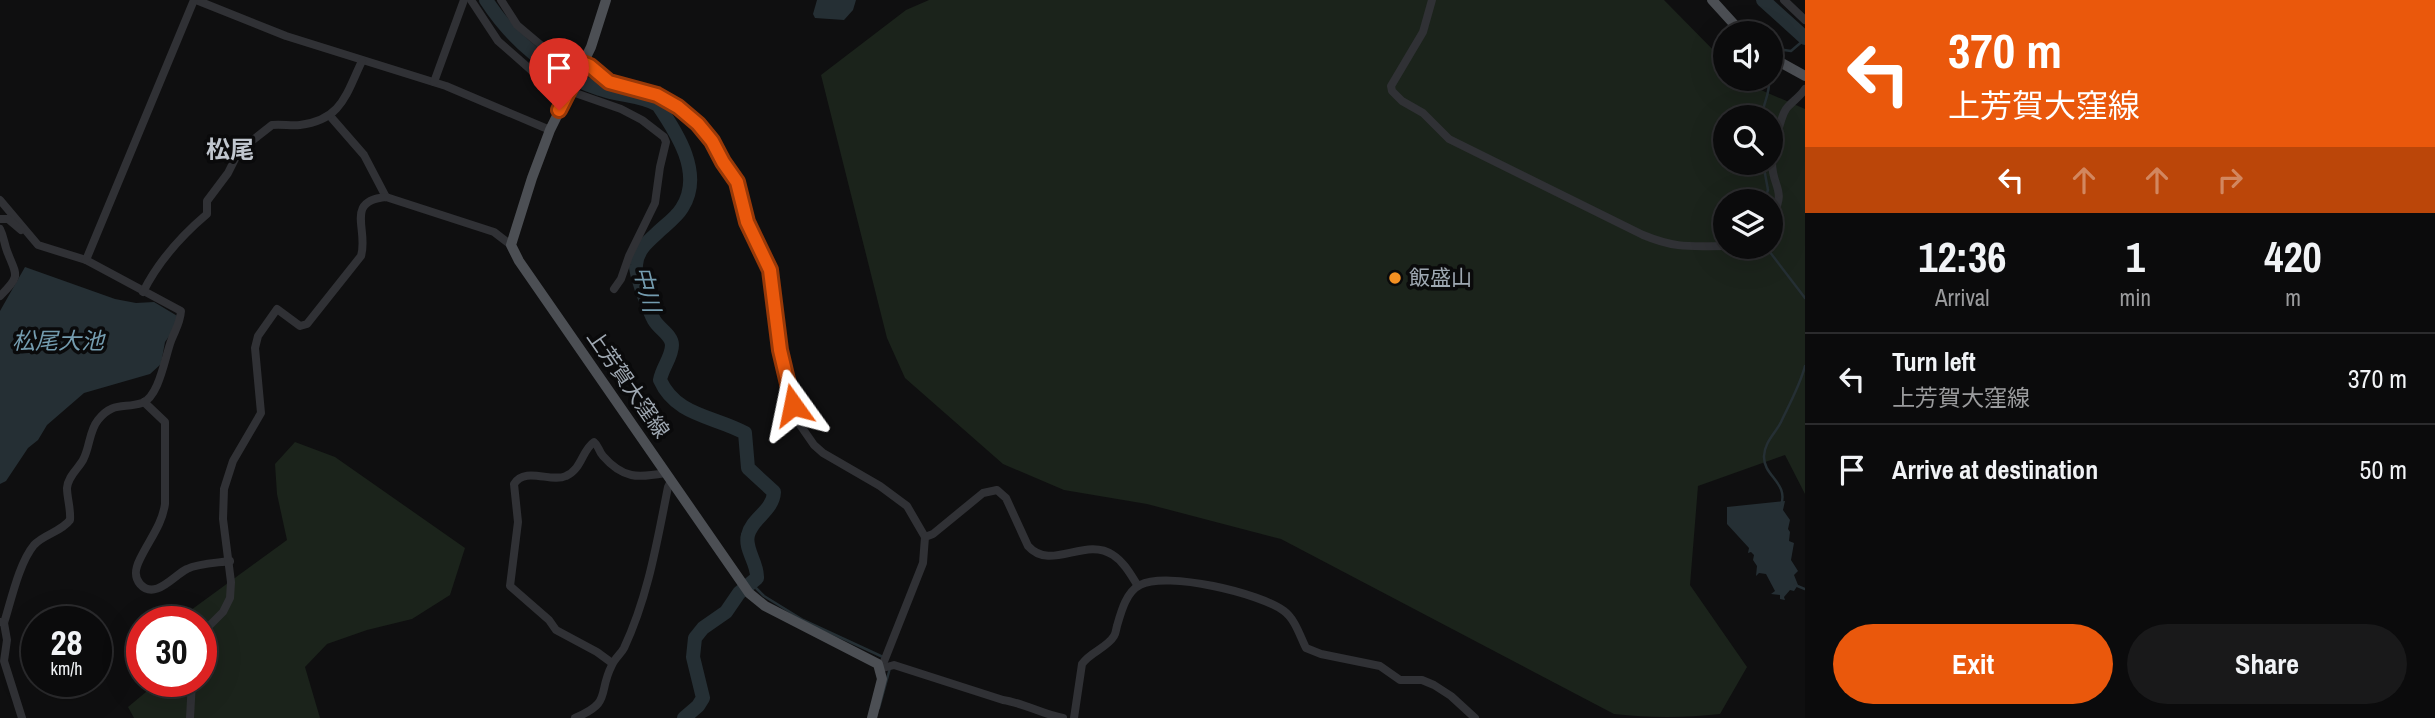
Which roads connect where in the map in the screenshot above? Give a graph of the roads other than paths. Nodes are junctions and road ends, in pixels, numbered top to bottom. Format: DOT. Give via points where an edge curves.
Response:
graph roads {
  1 [pos="195,0"];
  2 [pos="464,0"];
  3 [pos="471,0"];
  4 [pos="501,0"];
  5 [pos="606,0"];
  6 [pos="1432,0"];
  7 [pos="1712,0"];
  8 [pos="1784,0"];
  9 [pos="1805,20"];
  10 [pos="1731,21"];
  11 [pos="362,61"];
  12 [pos="1783,64"];
  13 [pos="581,66"];
  14 [pos="1805,76"];
  15 [pos="434,82"];
  16 [pos="569,89"];
  17 [pos="1805,89"];
  18 [pos="330,116"];
  19 [pos="550,130"];
  20 [pos="1780,189"];
  21 [pos="386,197"];
  22 [pos="0,200"];
  23 [pos="0,219"];
  24 [pos="0,229"];
  25 [pos="33,239"];
  26 [pos="511,245"];
  27 [pos="1713,246"];
  28 [pos="86,260"];
  29 [pos="614,289"];
  30 [pos="143,292"];
  31 [pos="0,296"];
  32 [pos="144,402"];
  33 [pos="668,477"];
  34 [pos="925,537"];
  35 [pos="230,561"];
  36 [pos="1138,586"];
  37 [pos="217,618"];
  38 [pos="2,623"];
  39 [pos="885,662"];
  40 [pos="612,663"];
  41 [pos="191,697"];
  42 [pos="1074,717"];
  43 [pos="22,718"];
  44 [pos="190,718"];
  45 [pos="575,718"];
  46 [pos="872,718"];
  47 [pos="1063,718"];
  48 [pos="1475,718"];
  1 -- 11 [label="street"];
  1 -- 28 [label="street"];
  2 -- 15 [label="street"];
  3 -- 16 [label="street" via="513,57 558,87"];
  4 -- 13 [label="street" via="517,25 538,44"];
  5 -- 13 [label="main road"];
  6 -- 27 [label="street" via="1423,32 1391,86 1402,101 1423,113 1449,139 1643,235 1673,246"];
  7 -- 10 [label="main road"];
  8 -- 9 [label="street"];
  11 -- 15 [label="street"];
  11 -- 18 [label="street"];
  12 -- 14 [label="main road"];
  13 -- 16 [label="main road"];
  13 -- 34 [label="street" via="590,66 609,82 657,95 678,107 712,141 737,182 747,222 770,270 780,350 799,422 823,453 907,506"];
  15 -- 19 [label="street"];
  16 -- 19 [label="main road"];
  16 -- 29 [label="street" via="642,120 666,142 656,203"];
  17 -- 20 [label="street" via="1782,117 1772,159"];
  18 -- 21 [label="street" via="364,155"];
  18 -- 30 [label="street" via="296,126 272,125 245,145 207,201 207,214 167,255"];
  19 -- 26 [label="main road"];
  21 -- 26 [label="street" via="494,232"];
  21 -- 35 [label="street" via="368,201 360,214 361,256 307,324 300,326 277,309 258,336 261,413 233,461 224,489"];
  22 -- 25 [label="street"];
  23 -- 25 [label="street" via="8,219"];
  24 -- 31 [label="street" via="15,274"];
  25 -- 28 [label="street" via="43,247"];
  26 -- 33 [label="main road, 上芳賀大窪線"];
  28 -- 30 [label="street"];
  30 -- 32 [label="street" via="181,311 162,373"];
  32 -- 35 [label="street" via="165,422 165,504 163,517 138,561 137,582 156,589 187,568"];
  32 -- 38 [label="street" via="117,406 98,420 71,476 70,520 29,553"];
  33 -- 39 [label="main road, 上芳賀大窪線" via="746,588 765,606 872,660"];
  33 -- 40 [label="street" via="652,569 622,652"];
  33 -- 40 [label="street" via="627,475 604,457 594,442 567,476 519,478 514,484 517,522 510,586 556,629"];
  34 -- 36 [label="street" via="983,493 996,490 1006,498 1033,552 1045,557 1082,548 1105,551 1120,561"];
  34 -- 39 [label="street" via="923,563"];
  35 -- 37 [label="street" via="230,598"];
  36 -- 42 [label="street" via="1124,605 1114,636 1082,664"];
  36 -- 48 [label="street" via="1181,581 1258,598 1291,617 1306,648 1380,666 1400,680 1422,680 1451,696"];
  38 -- 43 [label="street" via="7,640 4,661"];
  39 -- 46 [label="main road"];
  39 -- 47 [label="street"];
  40 -- 45 [label="street" via="600,702"];
  41 -- 44 [label="street"];
}
